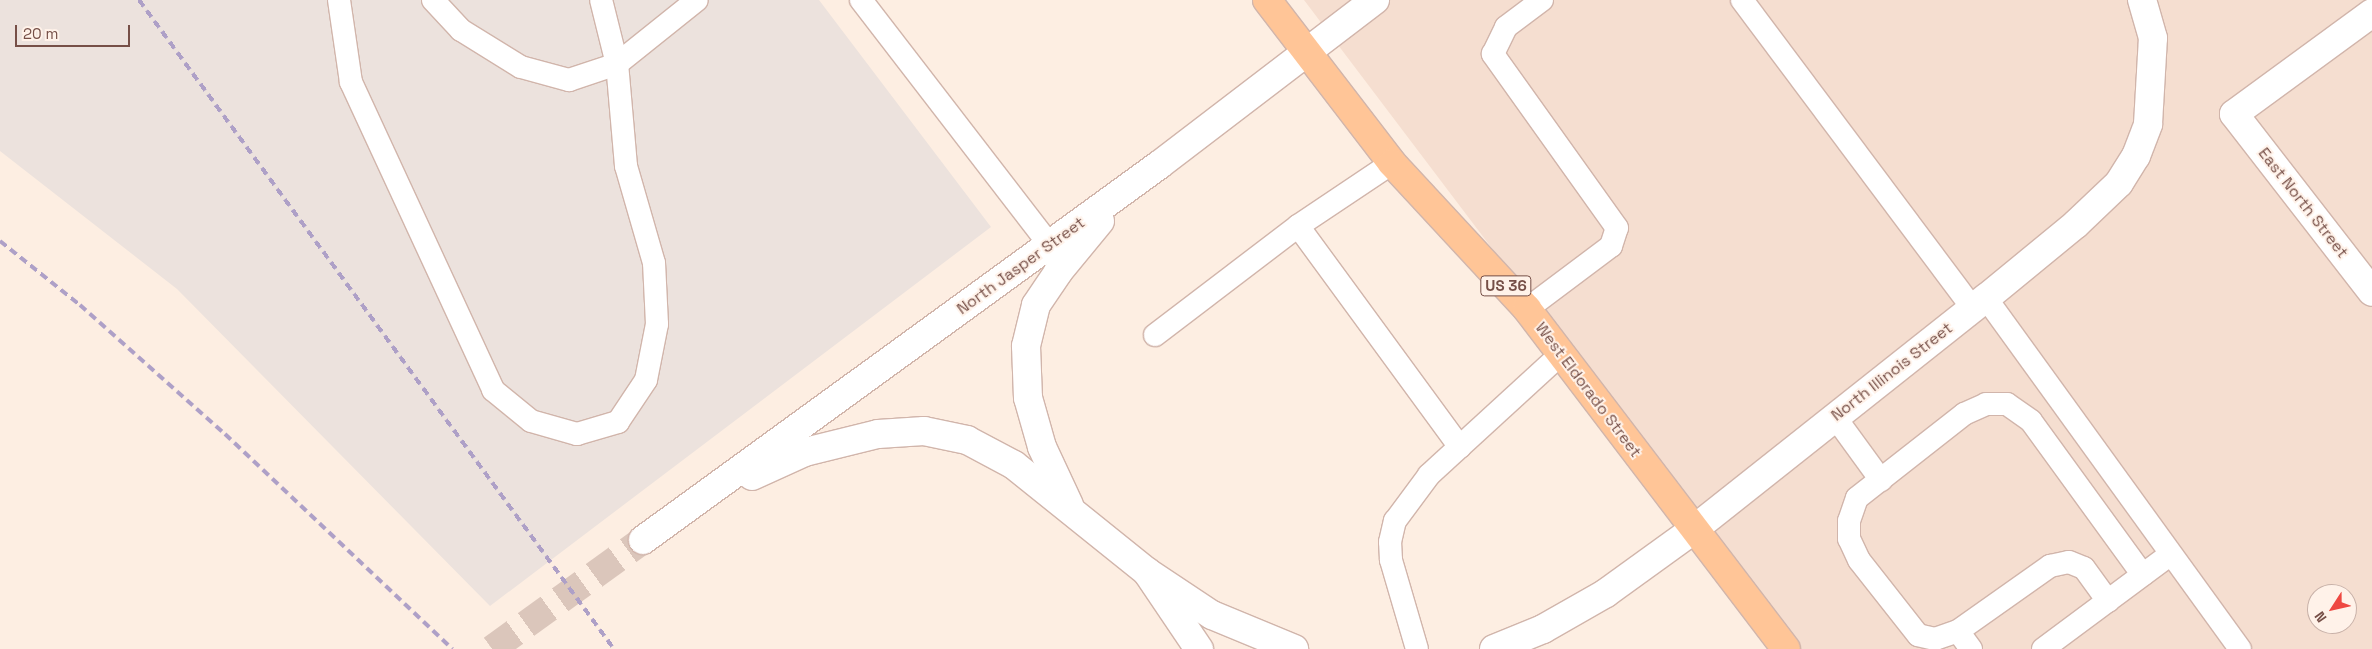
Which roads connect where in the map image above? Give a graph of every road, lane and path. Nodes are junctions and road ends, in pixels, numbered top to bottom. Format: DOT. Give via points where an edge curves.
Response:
graph roads {
  1 [pos="339,0"];
  2 [pos="433,0"];
  3 [pos="601,0"];
  4 [pos="697,0"];
  5 [pos="861,0"];
  6 [pos="1267,0"];
  7 [pos="1375,0"];
  8 [pos="1542,0"];
  9 [pos="1742,0"];
  10 [pos="2142,0"];
  11 [pos="2372,13"];
  12 [pos="1306,51"];
  13 [pos="617,64"];
  14 [pos="1392,162"];
  15 [pos="1159,165"];
  16 [pos="1298,226"];
  17 [pos="1050,245"];
  18 [pos="2372,292"];
  19 [pos="1979,303"];
  20 [pos="1527,309"];
  21 [pos="1155,335"];
  22 [pos="1561,354"];
  23 [pos="1835,417"];
  24 [pos="1460,447"];
  25 [pos="1881,480"];
  26 [pos="1071,510"];
  27 [pos="1693,530"];
  28 [pos="2171,554"];
  29 [pos="1147,572"];
  30 [pos="2144,575"];
  31 [pos="2108,601"];
  32 [pos="1958,631"];
  33 [pos="1199,649"];
  34 [pos="1294,649"];
  35 [pos="1417,649"];
  36 [pos="1494,649"];
  37 [pos="1786,649"];
  38 [pos="1971,649"];
  39 [pos="2043,649"];
  40 [pos="2240,649"];
  1 -- 13 [label="lane" via="351,82 493,390 531,421 577,434 618,422 646,380 657,324 654,263 626,166"];
  2 -- 13 [label="lane" via="461,30 520,67 569,80"];
  3 -- 13 [label="lane"];
  4 -- 13 [label="lane"];
  5 -- 17 [label="lane"];
  6 -- 12 [label="main road, West Eldorado Street / US 36"];
  7 -- 12 [label="street, North Jasper Street"];
  8 -- 20 [label="lane" via="1506,27 1493,54 1617,228 1611,246"];
  9 -- 19 [label="lane"];
  10 -- 19 [label="street, North Illinois Street" via="2153,38 2153,82 2148,124 2136,156 2118,182 2076,224"];
  11 -- 18 [label="street, East North Street" via="2234,114"];
  12 -- 14 [label="main road, West Eldorado Street / US 36"];
  12 -- 15 [label="street, North Jasper Street"];
  14 -- 16 [label="lane"];
  14 -- 20 [label="main road, West Eldorado Street / US 36"];
  15 -- 17 [label="street, North Jasper Street"];
  15 -- 26 [label="street" via="1098,223 1036,305 1026,346 1028,398 1042,447"];
  16 -- 21 [label="lane"];
  16 -- 24 [label="lane"];
  17 -- 26 [label="street, North Jasper Street" via="653,532 719,492 805,452 878,434 924,430 967,440 1014,465"];
  19 -- 23 [label="street, North Illinois Street"];
  19 -- 28 [label="lane"];
  20 -- 22 [label="main road, West Eldorado Street / US 36"];
  22 -- 24 [label="lane"];
  22 -- 27 [label="main road, West Eldorado Street / US 36"];
  23 -- 25 [label="lane"];
  23 -- 27 [label="street, North Illinois Street"];
  24 -- 35 [label="lane" via="1410,497 1395,522 1390,542 1395,582"];
  25 -- 30 [label="lane" via="1964,414 1986,404 2007,404 2031,421"];
  25 -- 32 [label="lane" via="1857,498 1849,522 1849,539 1859,560 1918,635 1935,640"];
  26 -- 29 [label="street, North Jasper Street"];
  27 -- 36 [label="street, North Illinois Street" via="1606,593 1543,629"];
  27 -- 37 [label="main road, West Eldorado Street / US 36"];
  28 -- 30 [label="lane"];
  28 -- 40 [label="lane"];
  29 -- 33 [label="street"];
  29 -- 34 [label="street" via="1212,615"];
  30 -- 31 [label="lane"];
  31 -- 32 [label="lane" via="2084,568 2069,562 2050,566"];
  31 -- 39 [label="lane"];
  32 -- 38 [label="lane"];
}
